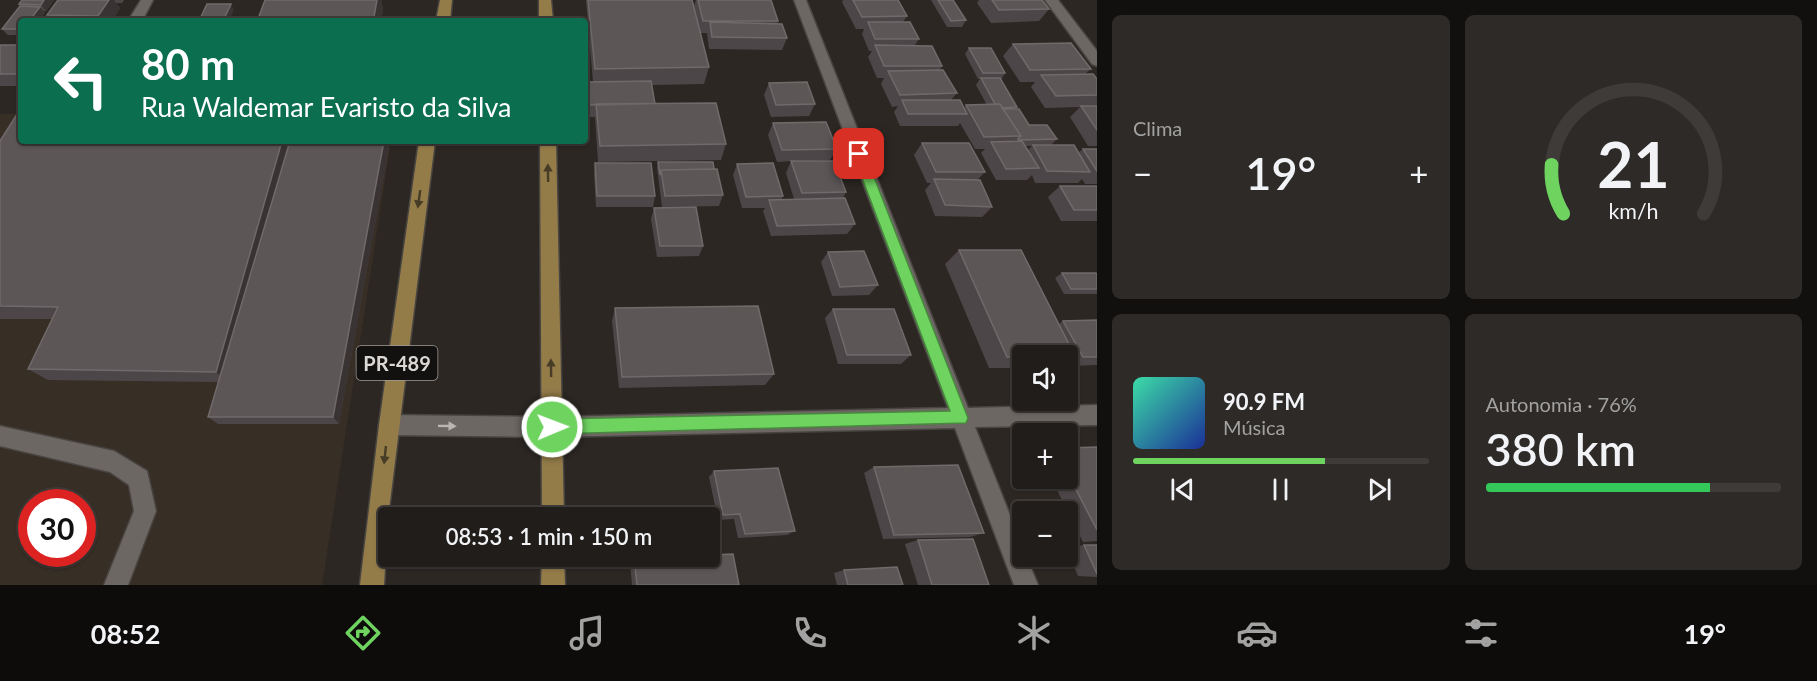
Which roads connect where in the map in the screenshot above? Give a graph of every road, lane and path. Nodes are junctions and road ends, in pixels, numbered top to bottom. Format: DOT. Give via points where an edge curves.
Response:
graph roads {
  1 [pos="147,0"];
  2 [pos="446,0"];
  3 [pos="545,0"];
  4 [pos="800,0"];
  5 [pos="1051,0"];
  6 [pos="137,18"];
  7 [pos="443,18"];
  8 [pos="546,18"];
  9 [pos="1097,61"];
  10 [pos="427,144"];
  11 [pos="548,144"];
  12 [pos="1097,415"];
  13 [pos="960,418"];
  14 [pos="389,425"];
  15 [pos="552,427"];
  16 [pos="0,436"];
  17 [pos="553,507"];
  18 [pos="553,567"];
  19 [pos="116,585"];
  20 [pos="372,585"];
  21 [pos="553,585"];
  22 [pos="1026,585"];
  1 -- 6 [label="street"];
  2 -- 7 [label="main road"];
  3 -- 8 [label="main road"];
  4 -- 13 [label="street"];
  5 -- 9 [label="street"];
  10 -- 14 [label="main road, PR-489, one-way"];
  15 -- 11 [label="main road, one-way"];
  12 -- 13 [label="street"];
  13 -- 15 [label="street"];
  13 -- 22 [label="street"];
  14 -- 15 [label="street, one-way"];
  14 -- 20 [label="main road, PR-489, one-way"];
  15 -- 17 [label="main road"];
  16 -- 19 [label="street" via="114,462 139,479 145,511"];
  18 -- 21 [label="main road"];
}
